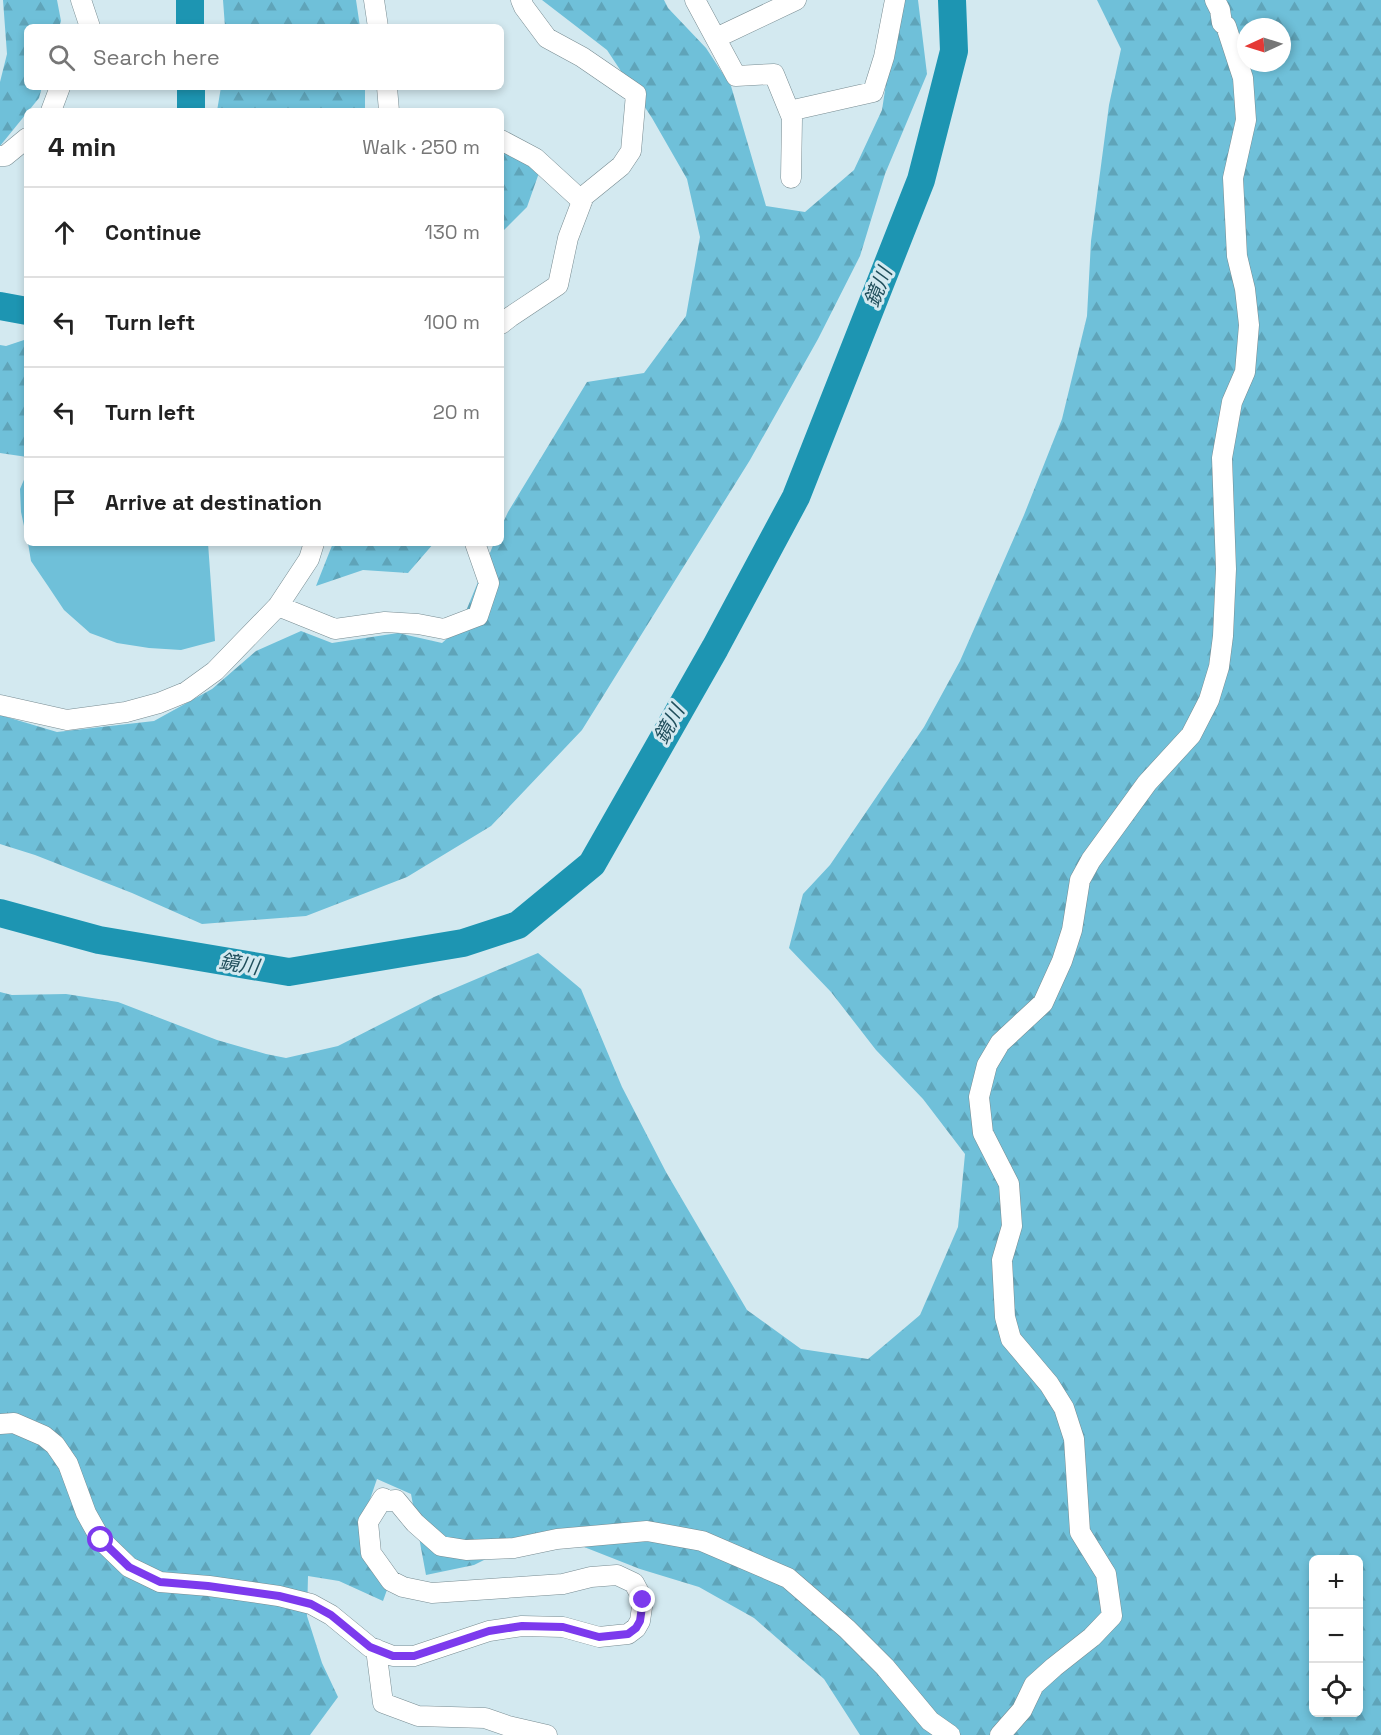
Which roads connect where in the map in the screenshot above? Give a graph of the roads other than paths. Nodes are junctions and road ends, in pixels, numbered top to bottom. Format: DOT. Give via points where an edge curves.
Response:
graph roads {
  1 [pos="72,0"];
  2 [pos="81,0"];
  3 [pos="374,0"];
  4 [pos="521,0"];
  5 [pos="695,0"];
  6 [pos="796,0"];
  7 [pos="895,0"];
  8 [pos="1215,0"];
  9 [pos="76,24"];
  10 [pos="89,24"];
  11 [pos="378,24"];
  12 [pos="716,38"];
  13 [pos="59,90"];
  14 [pos="52,108"];
  15 [pos="789,111"];
  16 [pos="24,140"];
  17 [pos="504,142"];
  18 [pos="0,156"];
  19 [pos="791,177"];
  20 [pos="582,201"];
  21 [pos="504,322"];
  22 [pos="313,546"];
  23 [pos="476,546"];
  24 [pos="279,606"];
  25 [pos="0,705"];
  26 [pos="0,1424"];
  27 [pos="376,1649"];
  28 [pos="547,1735"];
  29 [pos="950,1735"];
  30 [pos="1000,1735"];
  1 -- 9 [label="street"];
  2 -- 10 [label="street"];
  3 -- 11 [label="street"];
  4 -- 20 [label="street" via="547,38 636,94 631,151 621,166"];
  5 -- 12 [label="street"];
  6 -- 12 [label="street"];
  7 -- 15 [label="street" via="873,92"];
  8 -- 30 [label="street" via="1243,78 1245,120 1233,178 1237,256 1249,325 1245,372 1232,402 1222,458 1226,570 1219,667 1209,700 1191,735 1147,783 1091,860 1080,880 1072,930 1062,961 1043,1004 1000,1043 987,1065 979,1097 983,1133 1010,1184 1012,1226 1002,1260 1005,1317 1011,1339 1064,1408 1074,1439 1080,1532 1106,1574 1112,1616 1034,1685 1022,1710"];
  12 -- 15 [label="street" via="736,76 774,74"];
  13 -- 14 [label="street"];
  15 -- 19 [label="street"];
  16 -- 18 [label="street"];
  17 -- 20 [label="street" via="535,158"];
  20 -- 21 [label="street" via="568,237 558,285"];
  22 -- 24 [label="street"];
  23 -- 24 [label="street" via="489,583 478,616 444,629 385,622 335,629"];
  24 -- 25 [label="street" via="215,671 186,692 159,703 67,720"];
  26 -- 27 [label="street" via="14,1423 55,1445 68,1464 86,1513 101,1540 129,1567 160,1582 267,1594 311,1604"];
  27 -- 28 [label="street" via="382,1703 418,1716 485,1718"];
  27 -- 29 [label="street" via="393,1656 414,1656 489,1631 522,1626 563,1627 599,1637 628,1634 640,1621 643,1600 634,1583 617,1575 563,1584 432,1593 403,1587 391,1581 371,1553 369,1522 383,1498 396,1500 441,1545 466,1550 514,1548 557,1539 647,1531 702,1541 788,1578 847,1629 930,1721"];
}
